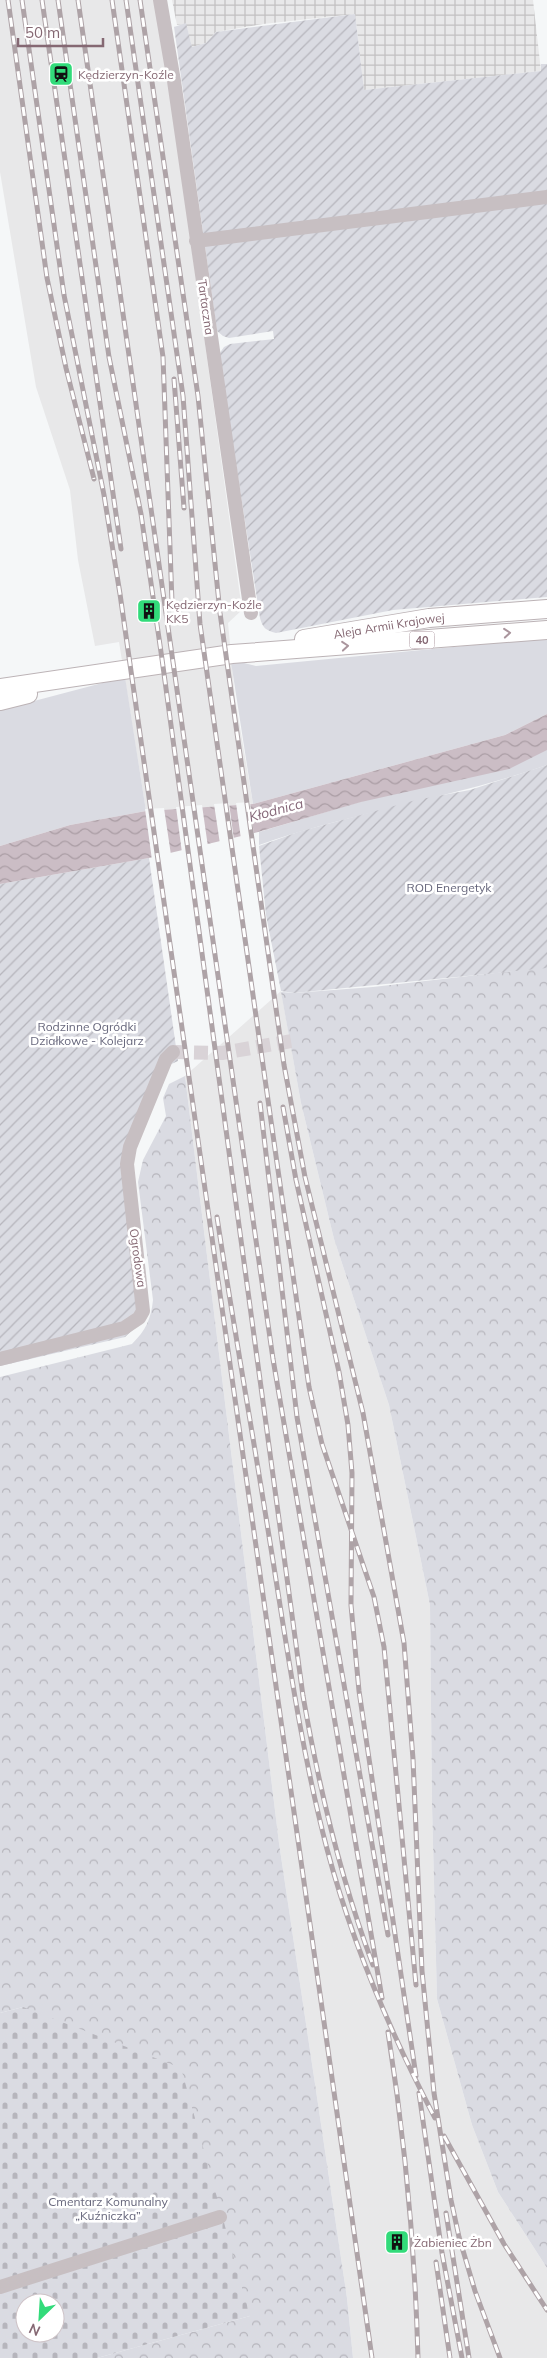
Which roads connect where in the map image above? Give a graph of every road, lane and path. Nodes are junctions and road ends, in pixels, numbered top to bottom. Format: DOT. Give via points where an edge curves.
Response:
graph roads {
  1 [pos="160,0"];
  2 [pos="547,197"];
  3 [pos="196,241"];
  4 [pos="547,610"];
  5 [pos="251,613"];
  6 [pos="547,630"];
  7 [pos="232,654"];
  8 [pos="125,668"];
  9 [pos="0,688"];
  10 [pos="0,701"];
  11 [pos="170,1056"];
  12 [pos="0,1360"];
  13 [pos="220,2217"];
  14 [pos="0,2287"];
  1 -- 3 [label="street, Tartaczna"];
  2 -- 3 [label="street"];
  3 -- 5 [label="street, Tartaczna"];
  4 -- 7 [label="main road, Aleja Armii Krajowej / 40" via="386,624"];
  7 -- 6 [label="main road, Aleja Armii Krajowej / 40, one-way"];
  7 -- 8 [label="main road, Aleja Armii Krajowej / 40"];
  8 -- 9 [label="main road, Aleja Armii Krajowej / 40"];
  8 -- 10 [label="main road, Aleja Armii Krajowej / 40"];
  11 -- 12 [label="street, Ogrodowa" via="130,1147 127,1164 143,1310 124,1328"];
  13 -- 14 [label="street"];
}
